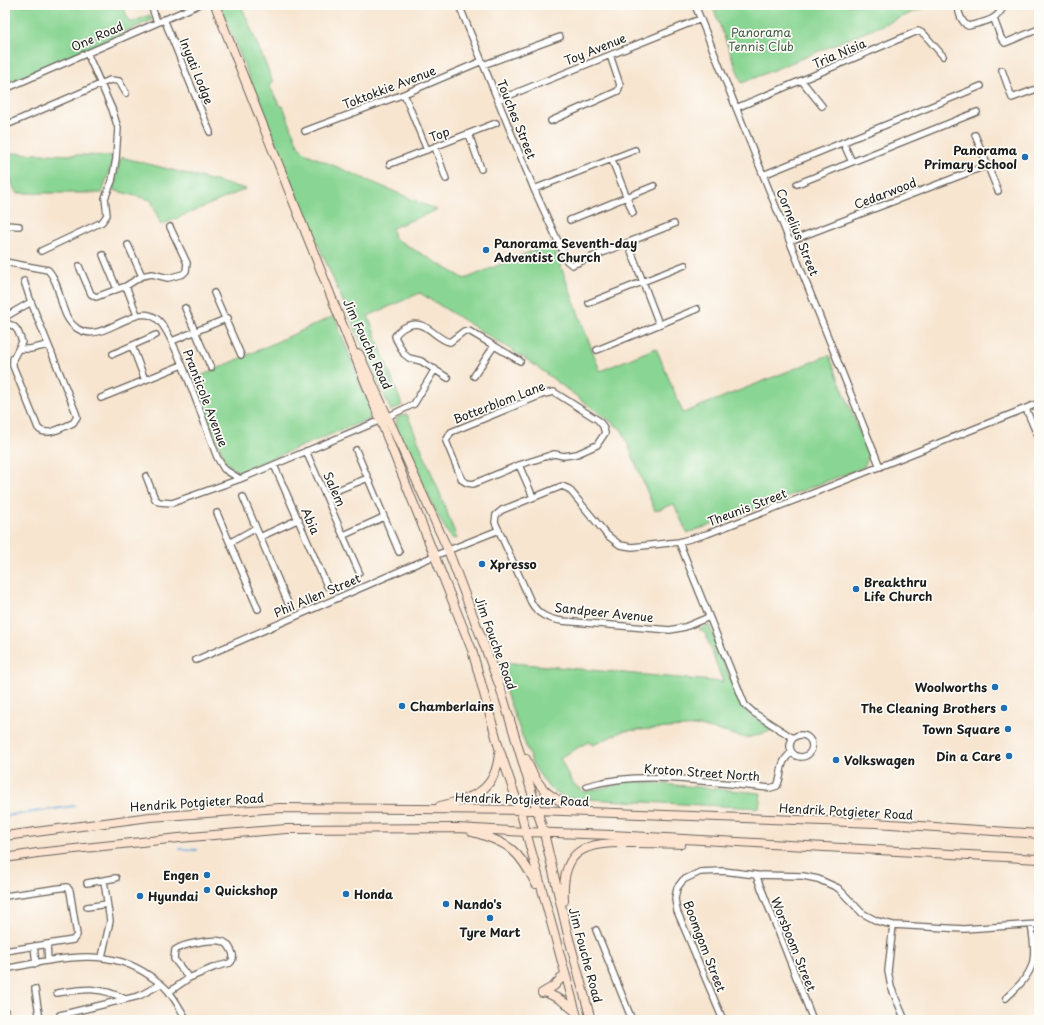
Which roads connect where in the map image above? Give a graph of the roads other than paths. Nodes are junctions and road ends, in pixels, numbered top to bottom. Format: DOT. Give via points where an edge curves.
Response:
graph roads {
  1 [pos="151,5"];
  2 [pos="198,5"];
  3 [pos="215,5"];
  4 [pos="459,5"];
  5 [pos="695,5"];
  6 [pos="959,5"];
  7 [pos="1004,5"];
  8 [pos="164,19"];
  9 [pos="700,19"];
  10 [pos="994,19"];
  11 [pos="158,22"];
  12 [pos="1039,29"];
  13 [pos="560,37"];
  14 [pos="87,53"];
  15 [pos="610,54"];
  16 [pos="943,56"];
  17 [pos="482,63"];
  18 [pos="1002,70"];
  19 [pos="802,81"];
  20 [pos="101,84"];
  21 [pos="981,86"];
  22 [pos="1039,88"];
  23 [pos="5,89"];
  24 [pos="126,93"];
  25 [pos="404,94"];
  26 [pos="498,100"];
  27 [pos="822,106"];
  28 [pos="736,108"];
  29 [pos="976,112"];
  30 [pos="551,121"];
  31 [pos="11,123"];
  32 [pos="496,123"];
  33 [pos="304,131"];
  34 [pos="210,132"];
  35 [pos="469,134"];
  36 [pos="975,136"];
  37 [pos="843,142"];
  38 [pos="434,147"];
  39 [pos="427,150"];
  40 [pos="635,150"];
  41 [pos="612,160"];
  42 [pos="852,162"];
  43 [pos="390,164"];
  44 [pos="988,165"];
  45 [pos="480,169"];
  46 [pos="763,175"];
  47 [pos="446,179"];
  48 [pos="797,184"];
  49 [pos="654,186"];
  50 [pos="534,189"];
  51 [pos="998,190"];
  52 [pos="627,197"];
  53 [pos="634,213"];
  54 [pos="570,220"];
  55 [pos="674,224"];
  56 [pos="5,225"];
  57 [pos="19,226"];
  58 [pos="170,227"];
  59 [pos="790,241"];
  60 [pos="628,242"];
  61 [pos="128,245"];
  62 [pos="41,251"];
  63 [pos="103,255"];
  64 [pos="5,262"];
  65 [pos="685,265"];
  66 [pos="79,266"];
  67 [pos="142,276"];
  68 [pos="24,280"];
  69 [pos="642,282"];
  70 [pos="126,286"];
  71 [pos="117,289"];
  72 [pos="330,291"];
  73 [pos="214,293"];
  74 [pos="31,302"];
  75 [pos="589,303"];
  76 [pos="185,308"];
  77 [pos="697,309"];
  78 [pos="137,315"];
  79 [pos="5,317"];
  80 [pos="227,319"];
  81 [pos="5,323"];
  82 [pos="659,324"];
  83 [pos="195,332"];
  84 [pos="156,335"];
  85 [pos="172,341"];
  86 [pos="48,345"];
  87 [pos="132,346"];
  88 [pos="494,346"];
  89 [pos="19,349"];
  90 [pos="597,350"];
  91 [pos="113,354"];
  92 [pos="241,355"];
  93 [pos="520,362"];
  94 [pos="182,365"];
  95 [pos="211,368"];
  96 [pos="435,369"];
  97 [pos="474,376"];
  98 [pos="448,378"];
  99 [pos="145,380"];
  100 [pos="101,398"];
  101 [pos="1039,404"];
  102 [pos="1026,409"];
  103 [pos="389,416"];
  104 [pos="381,420"];
  105 [pos="1039,439"];
  106 [pos="356,450"];
  107 [pos="306,451"];
  108 [pos="274,465"];
  109 [pos="519,465"];
  110 [pos="880,467"];
  111 [pos="146,476"];
  112 [pos="368,478"];
  113 [pos="240,479"];
  114 [pos="325,495"];
  115 [pos="243,498"];
  116 [pos="533,498"];
  117 [pos="217,513"];
  118 [pos="384,517"];
  119 [pos="299,519"];
  120 [pos="256,528"];
  121 [pos="499,530"];
  122 [pos="344,536"];
  123 [pos="260,537"];
  124 [pos="231,542"];
  125 [pos="679,542"];
  126 [pos="448,550"];
  127 [pos="399,552"];
  128 [pos="434,556"];
  129 [pos="359,572"];
  130 [pos="327,586"];
  131 [pos="288,603"];
  132 [pos="258,609"];
  133 [pos="709,617"];
  134 [pos="196,660"];
  135 [pos="792,738"];
  136 [pos="516,739"];
  137 [pos="499,748"];
  138 [pos="792,752"];
  139 [pos="587,786"];
  140 [pos="430,809"];
  141 [pos="520,810"];
  142 [pos="537,810"];
  143 [pos="591,813"];
  144 [pos="457,828"];
  145 [pos="526,832"];
  146 [pos="544,833"];
  147 [pos="1039,834"];
  148 [pos="5,836"];
  149 [pos="734,842"];
  150 [pos="5,858"];
  151 [pos="1039,859"];
  152 [pos="756,875"];
  153 [pos="116,878"];
  154 [pos="104,880"];
  155 [pos="87,883"];
  156 [pos="5,896"];
  157 [pos="544,899"];
  158 [pos="107,904"];
  159 [pos="87,907"];
  160 [pos="1039,924"];
  161 [pos="893,925"];
  162 [pos="1031,925"];
  163 [pos="596,930"];
  164 [pos="568,935"];
  165 [pos="47,944"];
  166 [pos="34,946"];
  167 [pos="5,951"];
  168 [pos="102,957"];
  169 [pos="48,961"];
  170 [pos="36,964"];
  171 [pos="5,969"];
  172 [pos="565,974"];
  173 [pos="189,978"];
  174 [pos="161,984"];
  175 [pos="35,989"];
  176 [pos="169,992"];
  177 [pos="58,993"];
  178 [pos="1006,998"];
  179 [pos="126,1000"];
  180 [pos="5,1010"];
  181 [pos="576,1011"];
  182 [pos="60,1015"];
  183 [pos="7,1020"];
  184 [pos="40,1020"];
  185 [pos="188,1020"];
  186 [pos="578,1020"];
  187 [pos="591,1020"];
  188 [pos="632,1020"];
  189 [pos="723,1020"];
  190 [pos="814,1020"];
  191 [pos="905,1020"];
  1 -- 11 [label="street"];
  2 -- 8 [label="street, One Road"];
  3 -- 72 [label="main road, Jim Fouche Road"];
  4 -- 17 [label="street, Touches Street"];
  5 -- 9 [label="street, Cornelius Street"];
  6 -- 10 [label="street" via="966,26"];
  7 -- 10 [label="street"];
  8 -- 11 [label="street, One Road"];
  8 -- 34 [label="street, Inyati Lodge"];
  9 -- 15 [label="street, Toy Avenue"];
  9 -- 28 [label="street, Cornelius Street"];
  10 -- 12 [label="street" via="1000,38 1005,43"];
  11 -- 14 [label="street, One Road"];
  13 -- 17 [label="street, Toktokkie Avenue"];
  14 -- 20 [label="street"];
  14 -- 23 [label="street, One Road"];
  15 -- 26 [label="street, Toy Avenue"];
  15 -- 30 [label="street" via="620,84 618,91"];
  16 -- 19 [label="street, Tria Nisia" via="924,34 918,32"];
  17 -- 25 [label="street, Toktokkie Avenue"];
  17 -- 26 [label="street, Touches Street"];
  18 -- 22 [label="street" via="1012,98"];
  19 -- 27 [label="street"];
  19 -- 28 [label="street, Tria Nisia"];
  20 -- 24 [label="street" via="110,80 119,81"];
  20 -- 31 [label="street"];
  20 -- 62 [label="street" via="118,128 118,149 112,181 105,198 107,215 102,222"];
  21 -- 37 [label="street"];
  25 -- 33 [label="street, Toktokkie Avenue"];
  25 -- 39 [label="street"];
  26 -- 50 [label="street, Touches Street"];
  28 -- 46 [label="street, Cornelius Street"];
  29 -- 42 [label="street"];
  32 -- 35 [label="street, Top"];
  35 -- 38 [label="street, Top"];
  35 -- 45 [label="street"];
  36 -- 44 [label="street"];
  37 -- 42 [label="street"];
  37 -- 46 [label="street"];
  38 -- 39 [label="street, Top"];
  38 -- 47 [label="street"];
  39 -- 43 [label="street, Top"];
  40 -- 41 [label="street"];
  41 -- 50 [label="street"];
  41 -- 52 [label="street"];
  42 -- 48 [label="street"];
  44 -- 51 [label="street"];
  44 -- 59 [label="street, Cedarwood"];
  46 -- 59 [label="street, Cornelius Street"];
  49 -- 52 [label="street"];
  50 -- 60 [label="street, Touches Street" via="567,262 572,265"];
  52 -- 53 [label="street"];
  52 -- 54 [label="street"];
  55 -- 60 [label="street"];
  56 -- 57 [label="street"];
  58 -- 67 [label="street" via="187,263 186,271 168,278 152,274"];
  59 -- 110 [label="street, Cornelius Street"];
  60 -- 69 [label="street"];
  61 -- 67 [label="street"];
  63 -- 71 [label="street"];
  64 -- 78 [label="street" via="48,270 69,319 80,330 94,333"];
  65 -- 69 [label="street"];
  66 -- 71 [label="street" via="94,296 98,297"];
  67 -- 70 [label="street"];
  68 -- 74 [label="street"];
  69 -- 75 [label="street"];
  69 -- 82 [label="street"];
  70 -- 71 [label="street"];
  70 -- 78 [label="street"];
  72 -- 103 [label="main road, Jim Fouche Road"];
  72 -- 104 [label="main road, Jim Fouche Road"];
  73 -- 80 [label="street"];
  74 -- 79 [label="street"];
  74 -- 86 [label="street"];
  76 -- 83 [label="street"];
  77 -- 82 [label="street"];
  78 -- 85 [label="street, Pranticole Avenue" via="146,314 157,318"];
  80 -- 83 [label="street"];
  80 -- 92 [label="street"];
  81 -- 89 [label="street" via="19,332 22,342"];
  82 -- 90 [label="street"];
  83 -- 85 [label="street"];
  83 -- 95 [label="street"];
  84 -- 87 [label="street"];
  85 -- 94 [label="street, Pranticole Avenue"];
  86 -- 89 [label="street"];
  86 -- 89 [label="street" via="77,417 73,423 48,433 38,428 13,366"];
  87 -- 91 [label="street"];
  87 -- 99 [label="street"];
  88 -- 93 [label="street"];
  88 -- 96 [label="street" via="464,330 450,342 418,324 400,329 395,336 404,354"];
  88 -- 97 [label="street"];
  94 -- 99 [label="street"];
  94 -- 113 [label="street, Pranticole Avenue" via="217,457 224,469"];
  96 -- 98 [label="street"];
  96 -- 103 [label="street" via="416,402"];
  99 -- 100 [label="street"];
  101 -- 102 [label="street, Theunis Street"];
  102 -- 105 [label="street"];
  102 -- 110 [label="street, Theunis Street"];
  103 -- 104 [label="street"];
  103 -- 126 [label="main road, Jim Fouche Road"];
  104 -- 107 [label="street"];
  104 -- 128 [label="main road, Jim Fouche Road"];
  106 -- 112 [label="street"];
  107 -- 108 [label="street"];
  107 -- 114 [label="street, Salem"];
  108 -- 113 [label="street"];
  108 -- 119 [label="street, Abia"];
  109 -- 109 [label="street, Botterblom Lane" via="480,482 467,484 459,475 446,441 448,436 458,429 554,392 598,420 604,429 603,437 597,445 577,454 554,454"];
  109 -- 116 [label="street"];
  110 -- 125 [label="street, Theunis Street" via="707,534"];
  111 -- 113 [label="street" via="155,499 165,503 172,503"];
  112 -- 114 [label="street"];
  112 -- 118 [label="street"];
  114 -- 122 [label="street, Salem"];
  115 -- 120 [label="street"];
  116 -- 121 [label="street, Sandpeer Avenue" via="502,510 495,519"];
  116 -- 125 [label="street, Theunis Street" via="558,487 566,487 607,535 620,545 640,547"];
  117 -- 124 [label="street"];
  118 -- 122 [label="street"];
  118 -- 127 [label="street"];
  119 -- 123 [label="street"];
  119 -- 130 [label="street, Abia"];
  120 -- 123 [label="street"];
  120 -- 124 [label="street"];
  121 -- 126 [label="street, Phil Allen Street"];
  121 -- 133 [label="street, Sandpeer Avenue" via="531,602 538,613 545,616 562,621 670,630"];
  122 -- 129 [label="street, Salem"];
  123 -- 131 [label="street"];
  124 -- 132 [label="street"];
  125 -- 133 [label="street"];
  126 -- 128 [label="street, Phil Allen Street"];
  126 -- 136 [label="main road, Jim Fouche Road" via="500,687"];
  128 -- 134 [label="street, Phil Allen Street"];
  128 -- 137 [label="main road, Jim Fouche Road" via="472,650"];
  133 -- 135 [label="street" via="745,705"];
  135 -- 138 [label="street"];
  135 -- 138 [label="street" via="805,735 812,746 810,753 804,757"];
  136 -- 142 [label="main road, Jim Fouche Road"];
  136 -- 143 [label="main road" via="545,792 562,802"];
  137 -- 140 [label="main road" via="496,772 484,789 466,799"];
  137 -- 141 [label="main road, Jim Fouche Road"];
  138 -- 139 [label="street, Kroton Street North" via="781,764 778,786 770,788 648,778 605,781"];
  140 -- 141 [label="main road, Hendrik Potgieter Road"];
  140 -- 148 [label="main road, Hendrik Potgieter Road" via="280,808 150,817"];
  141 -- 142 [label="main road, Hendrik Potgieter Road"];
  141 -- 145 [label="main road, Jim Fouche Road"];
  142 -- 143 [label="main road, Hendrik Potgieter Road"];
  142 -- 146 [label="main road, Jim Fouche Road"];
  143 -- 147 [label="main road, Hendrik Potgieter Road" via="876,823"];
  144 -- 145 [label="main road"];
  144 -- 150 [label="main road" via="257,830"];
  144 -- 157 [label="main road" via="501,841 513,850 527,865"];
  145 -- 146 [label="main road"];
  145 -- 157 [label="main road, Jim Fouche Road"];
  146 -- 149 [label="main road" via="612,834"];
  146 -- 164 [label="main road, Jim Fouche Road"];
  149 -- 151 [label="main road"];
  149 -- 164 [label="main road" via="622,842 590,845 577,854 564,878"];
  152 -- 161 [label="street" via="803,876 818,879 838,888 862,913 877,921"];
  152 -- 189 [label="street, Boomgom Street" via="723,871 700,872 683,880 677,888 677,911"];
  152 -- 190 [label="street, Worsboom Street"];
  153 -- 154 [label="street"];
  154 -- 155 [label="street"];
  154 -- 158 [label="street"];
  156 -- 165 [label="street" via="69,888 76,937 73,940"];
  157 -- 172 [label="main road, Jim Fouche Road"];
  158 -- 159 [label="street"];
  158 -- 168 [label="street" via="109,929"];
  160 -- 162 [label="street"];
  161 -- 162 [label="street" via="964,929"];
  161 -- 191 [label="street" via="888,971"];
  162 -- 178 [label="street" via="1035,946 1033,965"];
  163 -- 188 [label="street"];
  164 -- 187 [label="main road, Jim Fouche Road"];
  165 -- 166 [label="street"];
  165 -- 169 [label="street"];
  166 -- 167 [label="street"];
  166 -- 170 [label="street"];
  168 -- 169 [label="street" via="81,956"];
  168 -- 174 [label="street" via="139,968"];
  169 -- 170 [label="street"];
  170 -- 171 [label="street"];
  172 -- 181 [label="main road, Jim Fouche Road"];
  172 -- 181 [label="main road" via="544,993 561,1000"];
  173 -- 173 [label="street" via="174,958 175,950 203,942 227,943 233,954 230,963"];
  173 -- 176 [label="street"];
  174 -- 176 [label="street"];
  174 -- 179 [label="street" via="150,992"];
  175 -- 184 [label="street"];
  176 -- 185 [label="street"];
  177 -- 179 [label="street" via="89,988"];
  179 -- 182 [label="street"];
  180 -- 183 [label="street"];
  181 -- 186 [label="main road, Jim Fouche Road"];
}
